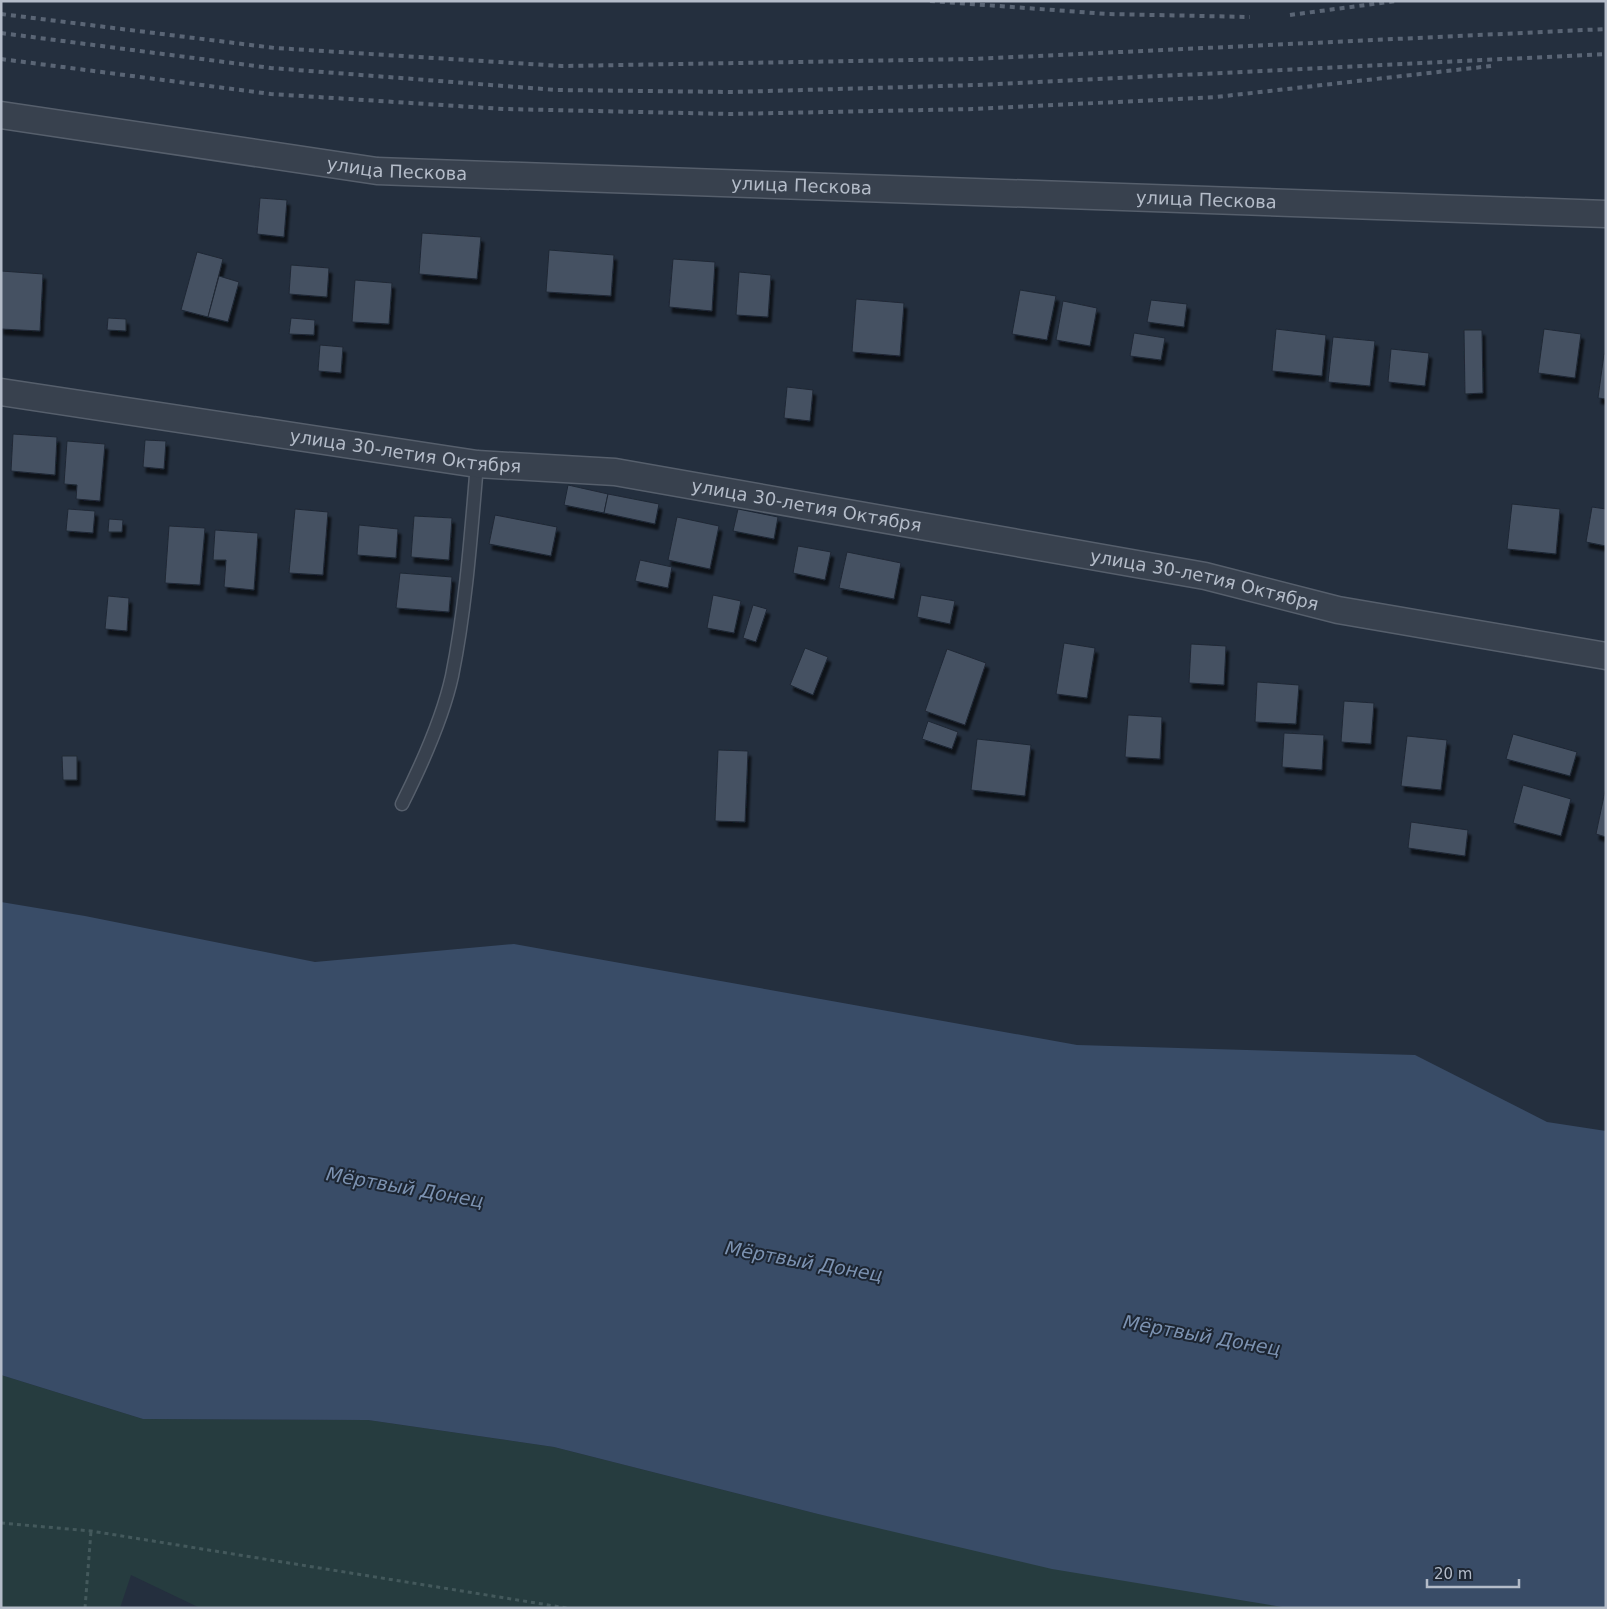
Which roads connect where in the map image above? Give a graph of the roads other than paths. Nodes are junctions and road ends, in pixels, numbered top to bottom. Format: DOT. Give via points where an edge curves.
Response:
graph roads {
  1 [pos="1,115"];
  2 [pos="1606,214"];
  3 [pos="1,392"];
  4 [pos="477,464"];
  5 [pos="1606,656"];
  6 [pos="402,804"];
  1 -- 2 [label="street, улица Пескова" via="377,171"];
  3 -- 4 [label="street, улица 30-летия Октября"];
  4 -- 5 [label="street, улица 30-летия Октября" via="615,472 1205,576 1338,610"];
  4 -- 6 [label="lane" via="452,677 424,759"];
}
